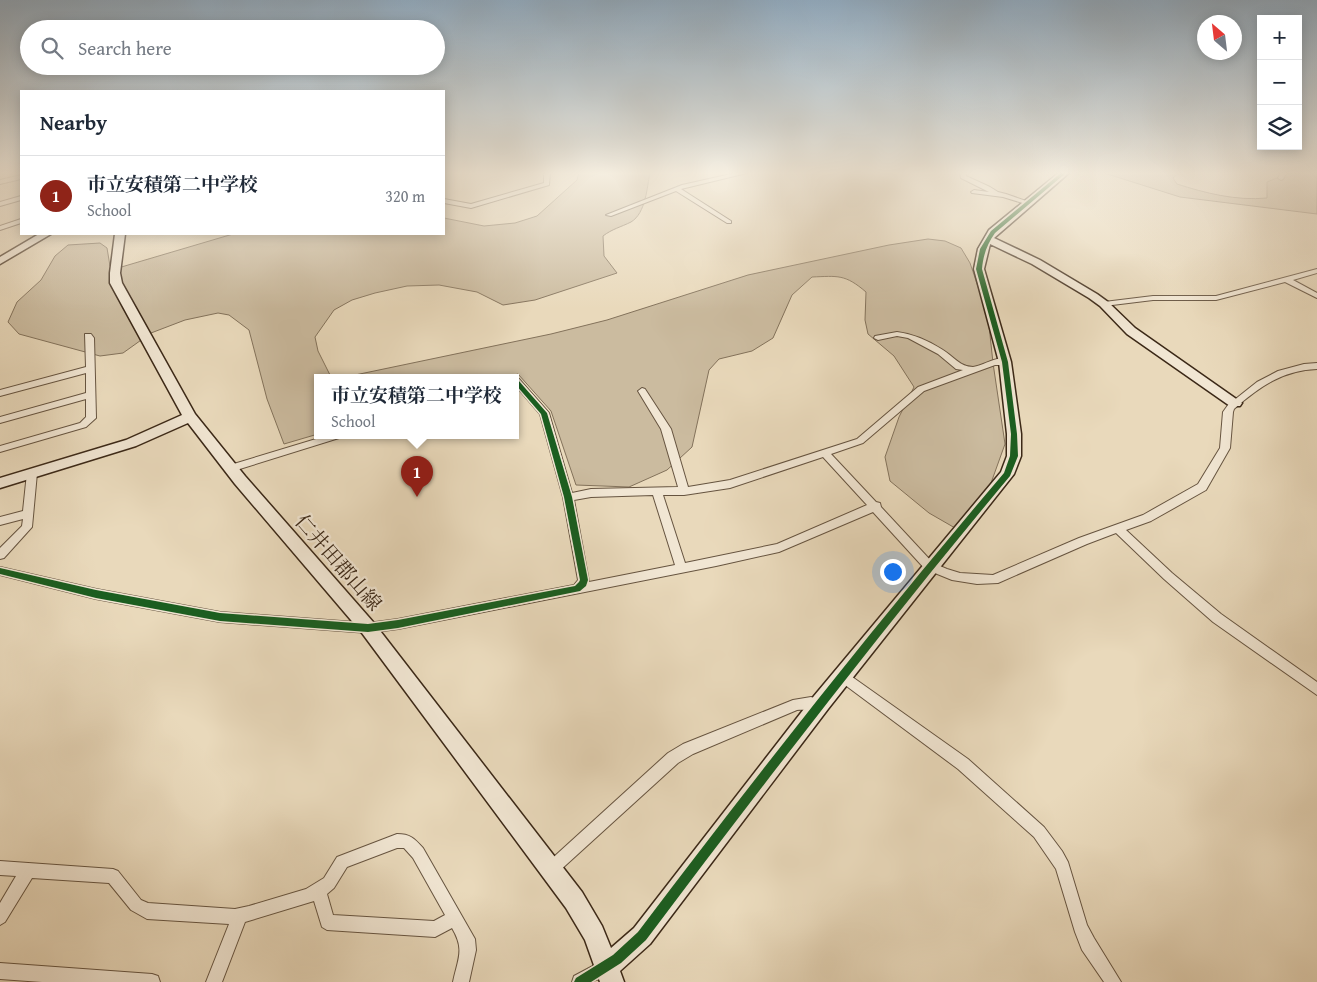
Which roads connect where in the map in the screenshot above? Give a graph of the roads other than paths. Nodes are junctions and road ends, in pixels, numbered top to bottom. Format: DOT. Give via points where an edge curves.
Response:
graph roads {
  1 [pos="722,218"];
  2 [pos="1011,218"];
  3 [pos="20,221"];
  4 [pos="729,222"];
  5 [pos="0,228"];
  6 [pos="44,235"];
  7 [pos="120,235"];
  8 [pos="988,239"];
  9 [pos="0,261"];
  10 [pos="1317,271"];
  11 [pos="1286,279"];
  12 [pos="1317,296"];
  13 [pos="1104,304"];
  14 [pos="88,336"];
  15 [pos="878,338"];
  16 [pos="1005,362"];
  17 [pos="1317,366"];
  18 [pos="90,369"];
  19 [pos="973,370"];
  20 [pos="519,384"];
  21 [pos="642,391"];
  22 [pos="0,392"];
  23 [pos="91,395"];
  24 [pos="1235,403"];
  25 [pos="190,417"];
  26 [pos="0,420"];
  27 [pos="326,439"];
  28 [pos="0,449"];
  29 [pos="825,452"];
  30 [pos="230,468"];
  31 [pos="32,473"];
  32 [pos="0,482"];
  33 [pos="657,491"];
  34 [pos="684,491"];
  35 [pos="568,497"];
  36 [pos="876,506"];
  37 [pos="29,513"];
  38 [pos="0,521"];
  39 [pos="1117,528"];
  40 [pos="0,555"];
  41 [pos="929,566"];
  42 [pos="681,568"];
  43 [pos="0,571"];
  44 [pos="580,588"];
  45 [pos="368,628"];
  46 [pos="842,675"];
  47 [pos="1317,689"];
  48 [pos="819,705"];
  49 [pos="0,868"];
  50 [pos="551,869"];
  51 [pos="28,870"];
  52 [pos="319,891"];
  53 [pos="240,916"];
  54 [pos="0,917"];
  55 [pos="455,918"];
  56 [pos="0,971"];
  57 [pos="609,974"];
  58 [pos="152,982"];
  59 [pos="214,982"];
  60 [pos="461,982"];
  61 [pos="580,982"];
  62 [pos="1113,982"];
  1 -- 4 [label="street"];
  2 -- 8 [label="street"];
  3 -- 5 [label="street"];
  6 -- 9 [label="street"];
  7 -- 25 [label="street, 仁井田郡山線" via="116,282"];
  8 -- 13 [label="street" via="1036,262"];
  8 -- 16 [label="street" via="979,269"];
  10 -- 11 [label="street"];
  11 -- 12 [label="street"];
  11 -- 13 [label="street" via="1216,298 1153,298"];
  13 -- 24 [label="street" via="1131,331"];
  14 -- 18 [label="street"];
  15 -- 19 [label="street" via="898,334 910,336 941,352 959,366"];
  16 -- 19 [label="street"];
  16 -- 41 [label="street" via="1014,456 1007,474"];
  17 -- 24 [label="street" via="1275,374"];
  18 -- 22 [label="street"];
  18 -- 23 [label="street"];
  19 -- 29 [label="street" via="921,389 860,441"];
  20 -- 35 [label="street" via="544,413"];
  21 -- 34 [label="street" via="666,429"];
  23 -- 26 [label="street"];
  23 -- 28 [label="street" via="91,418 83,425"];
  24 -- 39 [label="street" via="1228,412 1223,454 1202,487 1147,518"];
  25 -- 30 [label="street, 仁井田郡山線"];
  25 -- 31 [label="street" via="130,443"];
  27 -- 30 [label="street"];
  29 -- 34 [label="street" via="730,484"];
  29 -- 36 [label="street"];
  30 -- 45 [label="street, 仁井田郡山線"];
  31 -- 32 [label="street"];
  31 -- 37 [label="street"];
  33 -- 34 [label="street"];
  33 -- 35 [label="street"];
  33 -- 42 [label="street"];
  35 -- 44 [label="street" via="584,580"];
  36 -- 41 [label="street"];
  36 -- 42 [label="street" via="779,548"];
  37 -- 38 [label="street"];
  37 -- 40 [label="street" via="26,530"];
  39 -- 41 [label="street" via="994,580 946,574"];
  39 -- 47 [label="street" via="1217,618"];
  41 -- 46 [label="street"];
  42 -- 44 [label="street"];
  43 -- 45 [label="street" via="196,614"];
  44 -- 45 [label="street"];
  45 -- 50 [label="street, 仁井田郡山線"];
  46 -- 48 [label="street"];
  46 -- 62 [label="street" via="963,764 1039,832 1060,861 1080,927"];
  48 -- 50 [label="street" via="797,704 688,749 665,765"];
  48 -- 57 [label="street" via="642,936"];
  49 -- 51 [label="street"];
  50 -- 57 [label="street, 仁井田郡山線" via="594,934"];
  51 -- 53 [label="street" via="113,876 136,905 147,911"];
  51 -- 54 [label="street"];
  52 -- 53 [label="street"];
  52 -- 55 [label="street" via="327,922 435,929"];
  52 -- 55 [label="street" via="329,883 342,862 397,841 407,841 418,853"];
  53 -- 59 [label="street"];
  55 -- 60 [label="street" via="468,944"];
  56 -- 58 [label="street"];
  57 -- 61 [label="street"];
}
